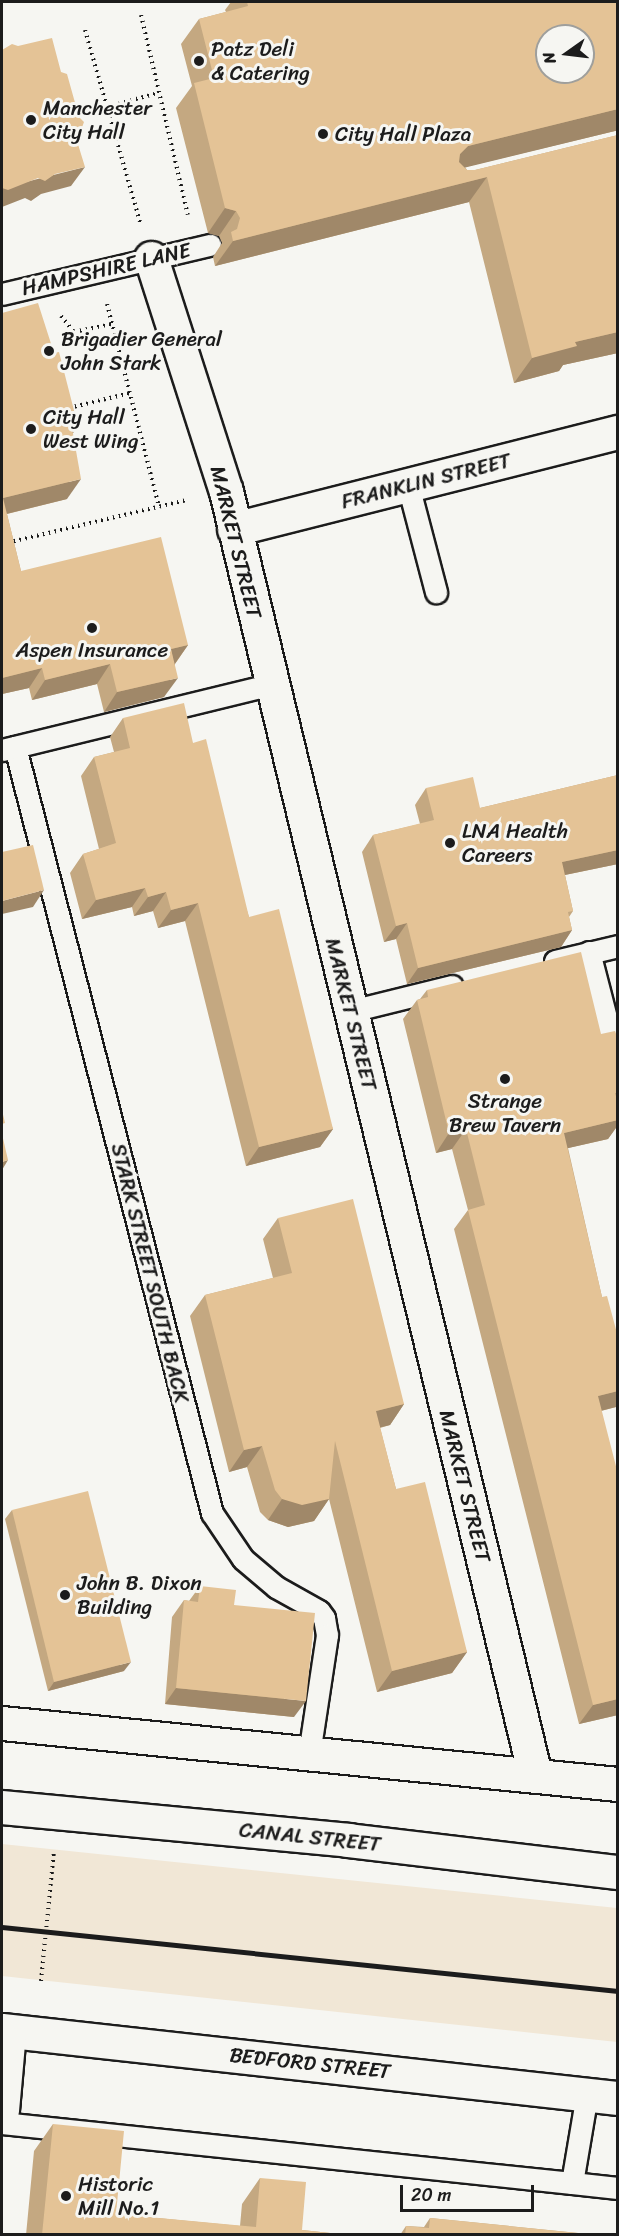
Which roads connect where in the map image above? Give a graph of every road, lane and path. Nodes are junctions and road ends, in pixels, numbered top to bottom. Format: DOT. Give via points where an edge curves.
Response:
graph roads {
  1 [pos="141,15"];
  2 [pos="85,30"];
  3 [pos="158,93"];
  4 [pos="107,107"];
  5 [pos="189,217"];
  6 [pos="210,245"];
  7 [pos="151,258"];
  8 [pos="99,271"];
  9 [pos="38,285"];
  10 [pos="2,294"];
  11 [pos="112,324"];
  12 [pos="130,393"];
  13 [pos="66,409"];
  14 [pos="618,432"];
  15 [pos="408,485"];
  16 [pos="226,491"];
  17 [pos="159,507"];
  18 [pos="234,529"];
  19 [pos="2,544"];
  20 [pos="436,592"];
  21 [pos="272,684"];
  22 [pos="8,748"];
  23 [pos="618,946"];
  24 [pos="589,952"];
  25 [pos="533,966"];
  26 [pos="476,980"];
  27 [pos="351,1011"];
  28 [pos="618,1064"];
  29 [pos="2,1723"];
  30 [pos="309,1754"];
  31 [pos="535,1774"];
  32 [pos="618,1784"];
  33 [pos="2,1807"];
  34 [pos="55,1848"];
  35 [pos="618,1872"];
  36 [pos="41,1981"];
  37 [pos="5,2031"];
  38 [pos="602,2096"];
  39 [pos="2,2110"];
  40 [pos="2,2123"];
  41 [pos="572,2183"];
  42 [pos="618,2188"];
  1 -- 3 [label="path"];
  2 -- 4 [label="path"];
  3 -- 4 [label="path"];
  3 -- 5 [label="path"];
  4 -- 7 [label="path"];
  6 -- 7 [label="lane, HAMPSHIRE LANE"];
  7 -- 8 [label="lane, HAMPSHIRE LANE"];
  7 -- 16 [label="street, MARKET STREET"];
  8 -- 9 [label="lane, HAMPSHIRE LANE"];
  8 -- 11 [label="path"];
  9 -- 10 [label="lane, HAMPSHIRE LANE"];
  9 -- 11 [label="path" via="74,332"];
  11 -- 12 [label="path"];
  12 -- 13 [label="path"];
  12 -- 17 [label="path"];
  14 -- 15 [label="street, FRANKLIN STREET"];
  15 -- 18 [label="street, FRANKLIN STREET"];
  15 -- 20 [label="lane"];
  16 -- 17 [label="path"];
  16 -- 18 [label="street, MARKET STREET"];
  17 -- 19 [label="path"];
  18 -- 21 [label="street, MARKET STREET"];
  21 -- 22 [label="lane"];
  21 -- 27 [label="street, MARKET STREET"];
  22 -- 30 [label="lane, STARK STREET SOUTH BACK" via="212,1514 243,1558 276,1587 319,1611 324,1618 327,1635"];
  23 -- 24 [label="lane"];
  24 -- 25 [label="lane"];
  24 -- 28 [label="lane"];
  26 -- 27 [label="lane"];
  27 -- 31 [label="street, MARKET STREET"];
  29 -- 30 [label="street"];
  30 -- 31 [label="street"];
  31 -- 32 [label="street"];
  33 -- 35 [label="street, CANAL STREET" via="348,1840"];
  34 -- 36 [label="path"];
  37 -- 38 [label="street, BEDFORD STREET"];
  37 -- 39 [label="street"];
  38 -- 41 [label="lane"];
  40 -- 41 [label="lane"];
  41 -- 42 [label="lane"];
}
